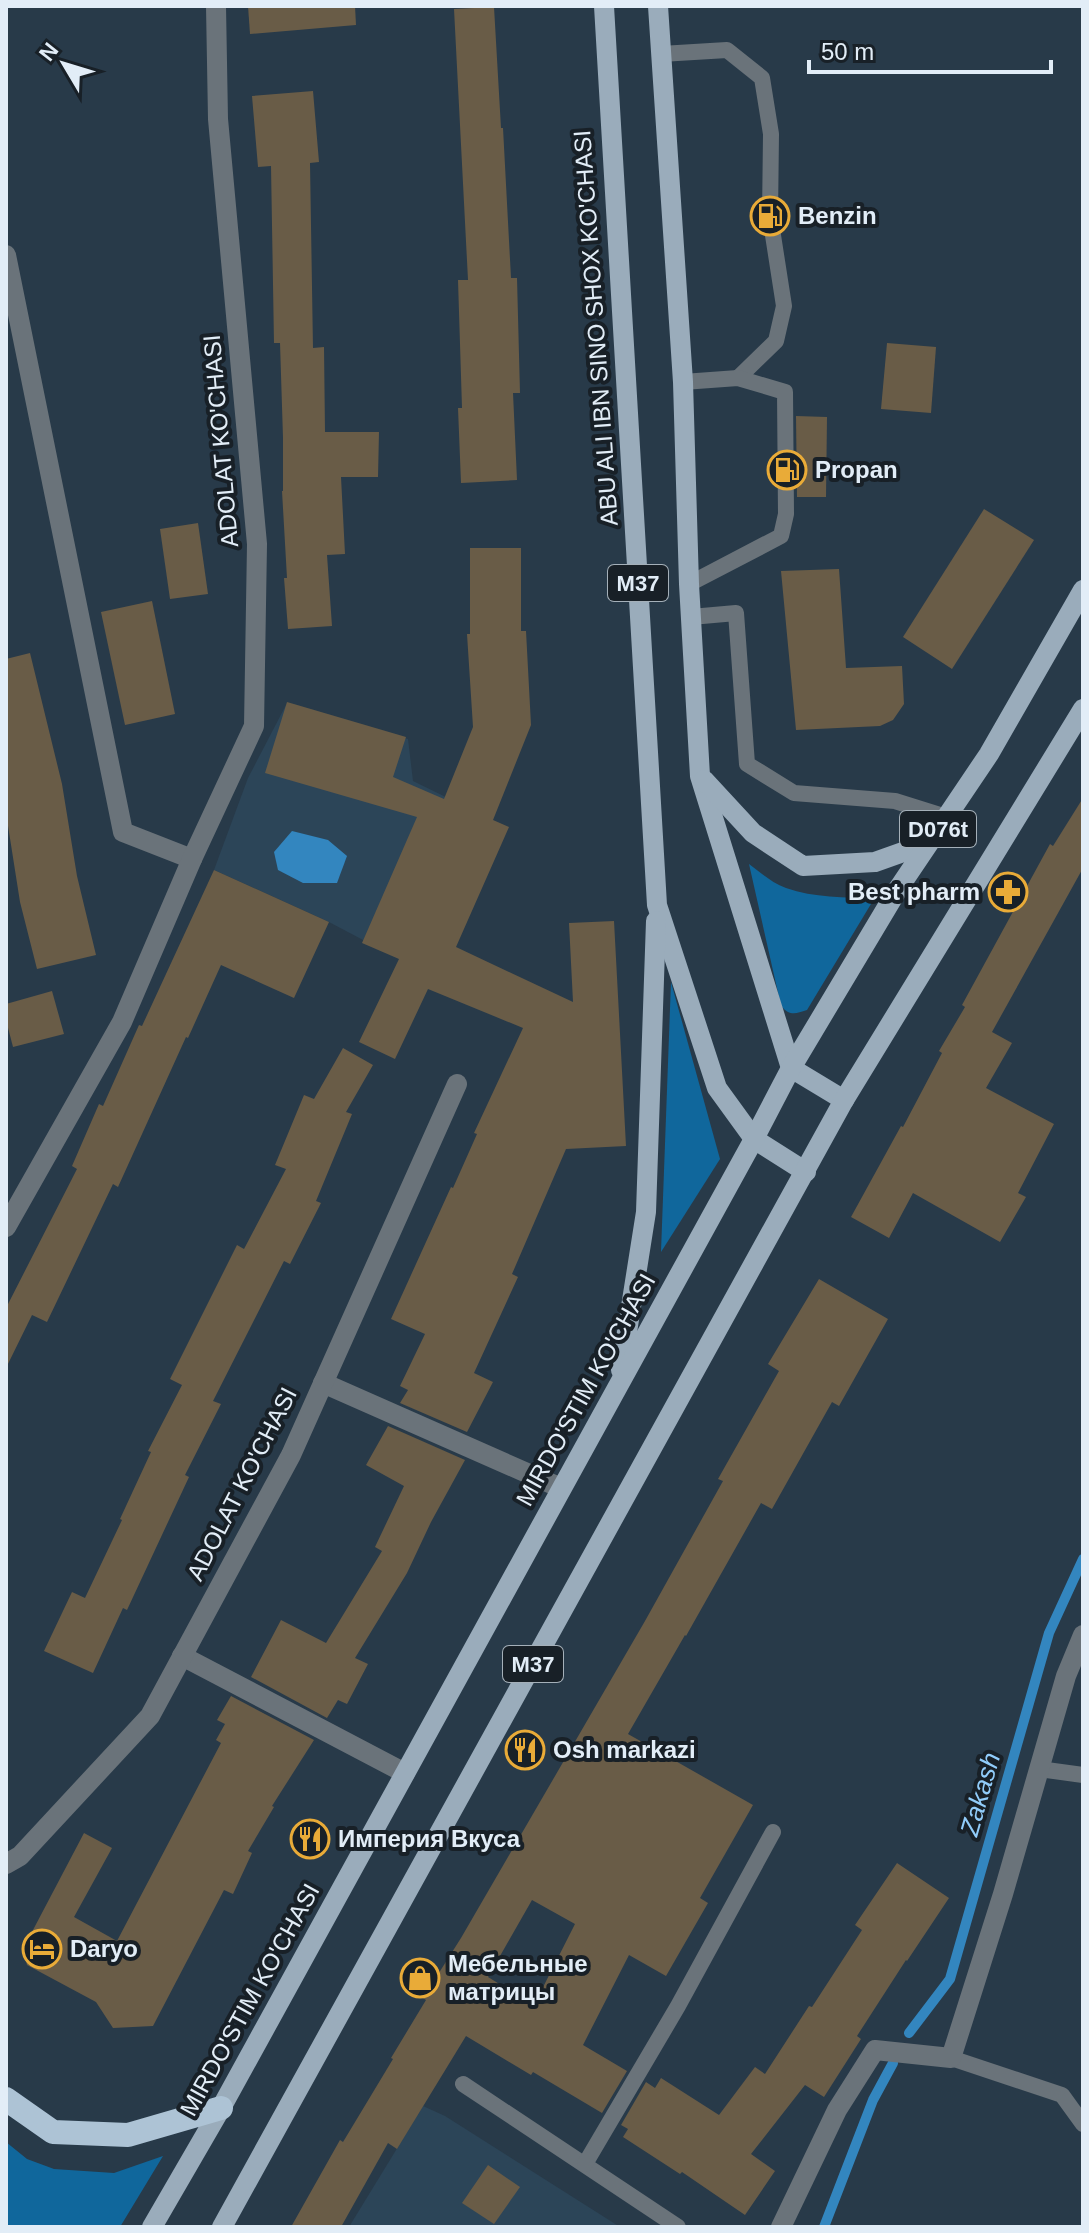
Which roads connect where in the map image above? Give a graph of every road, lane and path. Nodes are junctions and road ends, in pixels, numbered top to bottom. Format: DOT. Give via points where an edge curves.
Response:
graph roads {
  1 [pos="216,6"];
  2 [pos="604,6"];
  3 [pos="658,6"];
  4 [pos="661,54"];
  5 [pos="6,255"];
  6 [pos="738,378"];
  7 [pos="683,382"];
  8 [pos="689,584"];
  9 [pos="1083,590"];
  10 [pos="691,617"];
  11 [pos="1083,709"];
  12 [pos="700,776"];
  13 [pos="946,817"];
  14 [pos="930,840"];
  15 [pos="192,859"];
  16 [pos="657,905"];
  17 [pos="791,1068"];
  18 [pos="457,1084"];
  19 [pos="844,1100"];
  20 [pos="754,1139"];
  21 [pos="806,1172"];
  22 [pos="6,1227"];
  23 [pos="323,1383"];
  24 [pos="619,1384"];
  25 [pos="561,1488"];
  26 [pos="1083,1635"];
  27 [pos="182,1656"];
  28 [pos="1039,1769"];
  29 [pos="405,1773"];
  30 [pos="1083,1775"];
  31 [pos="773,1832"];
  32 [pos="6,1864"];
  33 [pos="951,2058"];
  34 [pos="463,2084"];
  35 [pos="6,2099"];
  36 [pos="221,2108"];
  37 [pos="1083,2124"];
  38 [pos="585,2164"];
  39 [pos="152,2227"];
  40 [pos="222,2227"];
  41 [pos="678,2227"];
  42 [pos="781,2227"];
  1 -- 15 [label="street, ADOLAT KO'CHASI" via="218,119 257,544 254,726"];
  2 -- 16 [label="main road, ABU ALI IBN SINO SHOX KO'CHASI / M37"];
  3 -- 4 [label="main road, M37"];
  4 -- 6 [label="lane" via="727,50 762,78 771,134 770,216 784,306 776,341"];
  4 -- 7 [label="main road, M37"];
  5 -- 15 [label="street" via="123,832"];
  6 -- 7 [label="lane"];
  6 -- 8 [label="lane" via="785,392 786,514 781,536"];
  7 -- 8 [label="main road, M37"];
  8 -- 10 [label="main road, M37"];
  9 -- 13 [label="main road, MIRDO'STIM KO'CHASI / D076t" via="989,754"];
  10 -- 12 [label="main road, M37"];
  10 -- 13 [label="lane" via="736,613 747,764 794,793 895,801"];
  11 -- 19 [label="main road, D076t"];
  12 -- 14 [label="main road" via="753,833 803,866 875,862"];
  12 -- 17 [label="main road, M37"];
  13 -- 14 [label="main road, MIRDO'STIM KO'CHASI / D076t"];
  14 -- 17 [label="main road, MIRDO'STIM KO'CHASI / D076t"];
  15 -- 22 [label="street, ADOLAT KO'CHASI" via="122,1022"];
  16 -- 20 [label="main road, ABU ALI IBN SINO SHOX KO'CHASI / M37" via="717,1088"];
  16 -- 24 [label="main road, M37" via="646,1212"];
  17 -- 19 [label="main road"];
  17 -- 20 [label="main road, MIRDO'STIM KO'CHASI / M37"];
  18 -- 23 [label="street, ADOLAT KO'CHASI"];
  19 -- 21 [label="main road, M37"];
  20 -- 21 [label="main road, ABU ALI IBN SINO SHOX KO'CHASI / M37"];
  20 -- 24 [label="main road, MIRDO'STIM KO'CHASI / M37"];
  21 -- 40 [label="main road, M37"];
  23 -- 25 [label="street"];
  23 -- 27 [label="street, ADOLAT KO'CHASI" via="291,1455"];
  24 -- 25 [label="main road, MIRDO'STIM KO'CHASI / M37"];
  25 -- 29 [label="main road, MIRDO'STIM KO'CHASI / M37"];
  26 -- 28 [label="street"];
  27 -- 29 [label="street"];
  27 -- 32 [label="street, ADOLAT KO'CHASI" via="150,1716 20,1856"];
  28 -- 30 [label="lane"];
  28 -- 33 [label="street"];
  29 -- 36 [label="main road, MIRDO'STIM KO'CHASI / M37"];
  31 -- 38 [label="lane"];
  33 -- 37 [label="lane" via="1062,2095"];
  33 -- 42 [label="street" via="875,2050 837,2110"];
  34 -- 38 [label="lane"];
  35 -- 36 [label="highway" via="53,2132 113,2135"];
  36 -- 39 [label="main road, MIRDO'STIM KO'CHASI / M37"];
  38 -- 41 [label="lane"];
}
